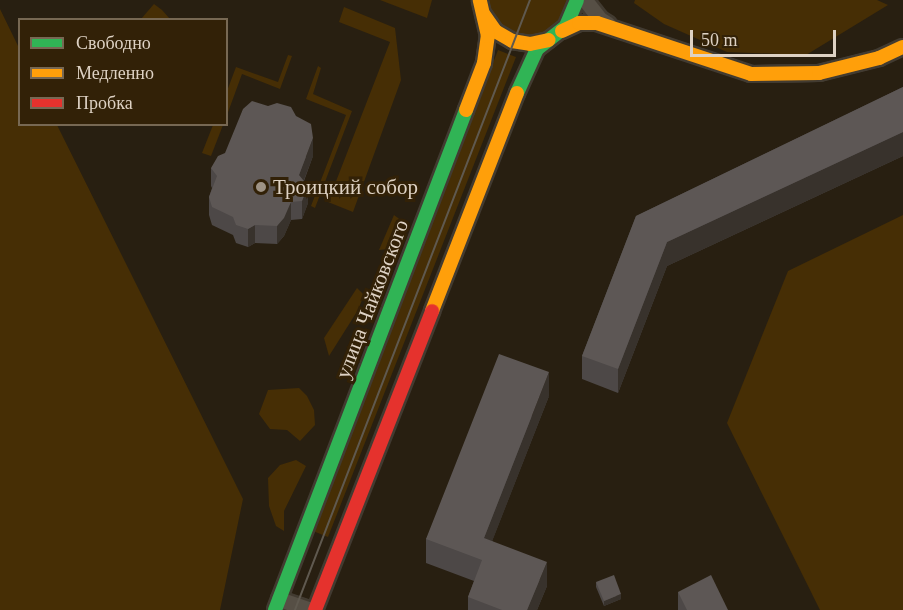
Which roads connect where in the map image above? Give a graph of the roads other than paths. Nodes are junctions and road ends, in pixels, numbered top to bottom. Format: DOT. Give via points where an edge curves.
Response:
graph roads {
  1 [pos="577,0"];
  2 [pos="585,0"];
  3 [pos="481,3"];
  4 [pos="613,27"];
  5 [pos="562,31"];
  6 [pos="549,40"];
  7 [pos="903,47"];
  8 [pos="277,604"];
  9 [pos="313,610"];
  1 -- 5 [label="main road"];
  2 -- 4 [label="street" via="600,19"];
  3 -- 6 [label="main road" via="491,26 506,39 531,44"];
  3 -- 8 [label="main road, улица Чайковского" via="488,36 484,63"];
  4 -- 5 [label="main road" via="582,22"];
  4 -- 7 [label="main road" via="751,74 819,73 879,58"];
  5 -- 6 [label="main road"];
  6 -- 9 [label="main road" via="530,60"];
  8 -- 9 [label="street"];
}
